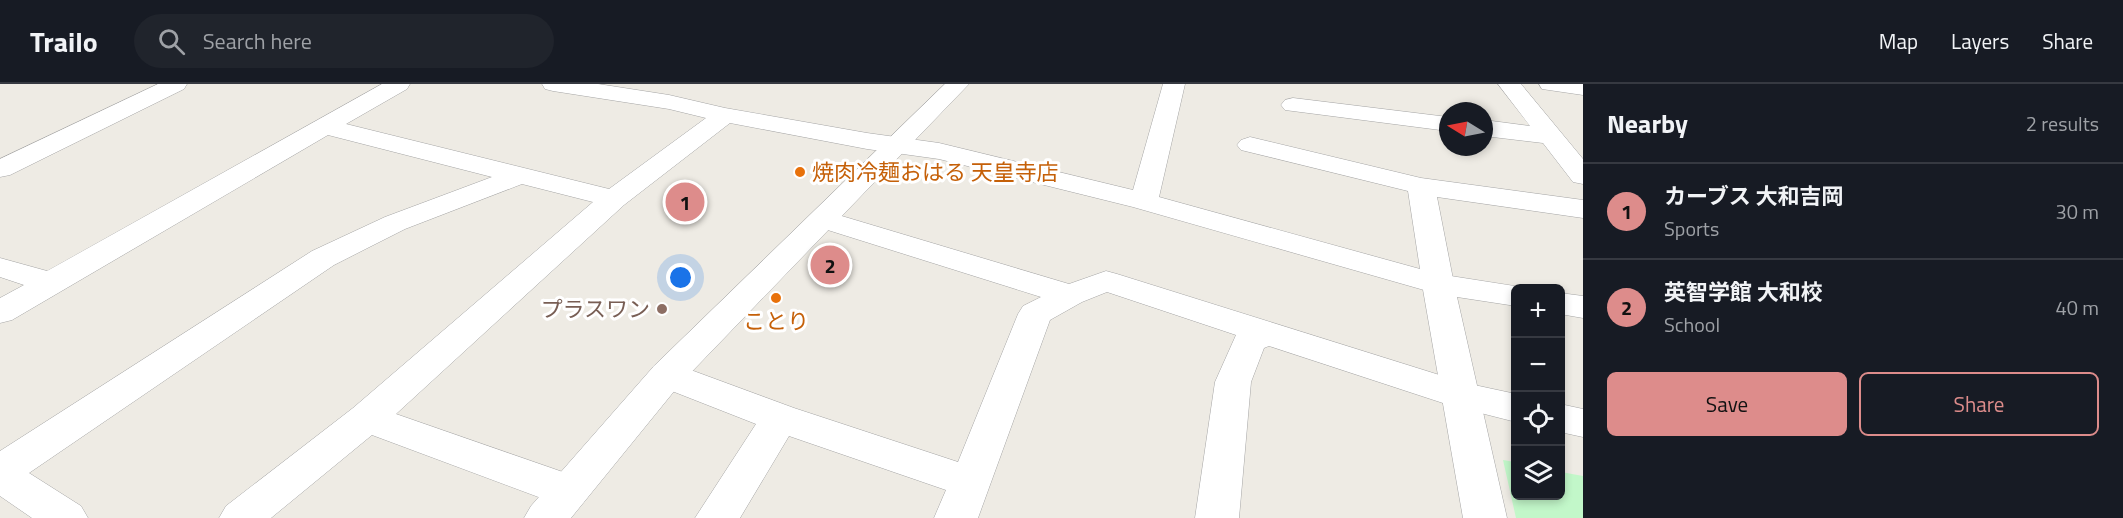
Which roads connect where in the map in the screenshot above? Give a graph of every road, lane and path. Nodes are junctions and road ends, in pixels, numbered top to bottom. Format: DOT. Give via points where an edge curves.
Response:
graph roads {
  1 [pos="176,84"];
  2 [pos="399,84"];
  3 [pos="553,84"];
  4 [pos="687,84"];
  5 [pos="958,84"];
  6 [pos="1174,84"];
  7 [pos="1509,84"];
  8 [pos="1550,84"];
  9 [pos="1583,88"];
  10 [pos="1290,95"];
  11 [pos="669,102"];
  12 [pos="724,115"];
  13 [pos="1439,122"];
  14 [pos="323,126"];
  15 [pos="1493,129"];
  16 [pos="1550,136"];
  17 [pos="898,145"];
  18 [pos="0,170"];
  19 [pos="1583,176"];
  20 [pos="519,177"];
  21 [pos="1422,186"];
  22 [pos="614,199"];
  23 [pos="1143,201"];
  24 [pos="1583,209"];
  25 [pos="825,220"];
  26 [pos="32,277"];
  27 [pos="1438,284"];
  28 [pos="1070,295"];
  29 [pos="1511,295"];
  30 [pos="1565,304"];
  31 [pos="1583,307"];
  32 [pos="0,312"];
  33 [pos="1265,334"];
  34 [pos="667,375"];
  35 [pos="1462,396"];
  36 [pos="1511,407"];
  37 [pos="368,418"];
  38 [pos="780,418"];
  39 [pos="1565,419"];
  40 [pos="1583,423"];
  41 [pos="0,473"];
  42 [pos="963,500"];
  43 [pos="557,504"];
  44 [pos="66,518"];
  45 [pos="241,518"];
  46 [pos="717,518"];
  47 [pos="1217,518"];
  48 [pos="1485,518"];
  1 -- 18 [label="street"];
  2 -- 14 [label="street"];
  3 -- 11 [label="street"];
  4 -- 11 [label="street"];
  5 -- 17 [label="street"];
  6 -- 23 [label="street"];
  7 -- 16 [label="street"];
  8 -- 9 [label="street"];
  10 -- 13 [label="street"];
  10 -- 21 [label="street" via="1294,122 1250,145"];
  11 -- 12 [label="street"];
  12 -- 17 [label="street"];
  12 -- 22 [label="street"];
  14 -- 20 [label="street"];
  14 -- 26 [label="street"];
  15 -- 16 [label="street"];
  16 -- 19 [label="street"];
  17 -- 23 [label="street" via="939,151"];
  17 -- 25 [label="street"];
  20 -- 22 [label="street"];
  20 -- 41 [label="street" via="395,223 323,258"];
  21 -- 24 [label="street"];
  21 -- 27 [label="street"];
  22 -- 37 [label="street"];
  23 -- 27 [label="street"];
  25 -- 28 [label="street"];
  25 -- 34 [label="street"];
  26 -- 32 [label="street"];
  27 -- 29 [label="street"];
  27 -- 35 [label="street"];
  28 -- 33 [label="street" via="1106,281"];
  28 -- 42 [label="street" via="1035,314"];
  30 -- 31 [label="street"];
  33 -- 35 [label="street"];
  33 -- 47 [label="street" via="1250,340 1233,382"];
  34 -- 38 [label="street"];
  34 -- 43 [label="street"];
  35 -- 36 [label="street"];
  35 -- 48 [label="street"];
  37 -- 43 [label="street"];
  37 -- 45 [label="street"];
  38 -- 42 [label="street"];
  38 -- 46 [label="street"];
  39 -- 40 [label="street"];
  41 -- 44 [label="street"];
}
